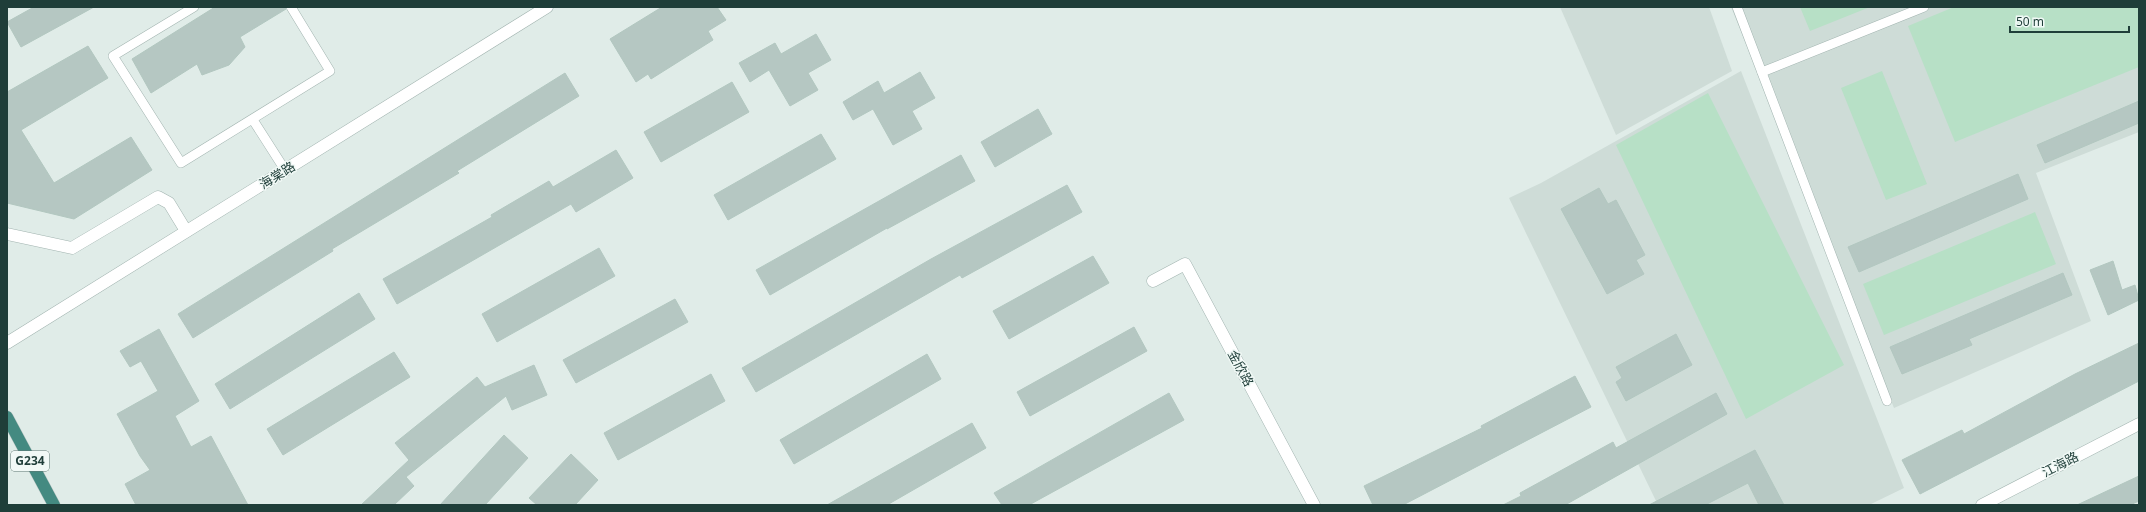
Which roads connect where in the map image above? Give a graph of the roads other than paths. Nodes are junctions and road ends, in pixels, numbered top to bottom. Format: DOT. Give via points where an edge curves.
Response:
graph roads {
  1 [pos="194,7"];
  2 [pos="291,7"];
  3 [pos="547,7"];
  4 [pos="1737,7"];
  5 [pos="1924,7"];
  6 [pos="1762,72"];
  7 [pos="253,120"];
  8 [pos="285,170"];
  9 [pos="186,231"];
  10 [pos="7,234"];
  11 [pos="1153,281"];
  12 [pos="7,343"];
  13 [pos="1887,401"];
  14 [pos="7,417"];
  15 [pos="2139,424"];
  16 [pos="54,505"];
  17 [pos="1314,505"];
  18 [pos="1982,505"];
  1 -- 7 [label="lane" via="113,56 181,163"];
  2 -- 7 [label="lane" via="330,71"];
  3 -- 8 [label="street, 海棠路"];
  4 -- 6 [label="lane"];
  5 -- 6 [label="lane"];
  6 -- 13 [label="lane"];
  7 -- 8 [label="lane"];
  8 -- 9 [label="street, 海棠路"];
  9 -- 10 [label="street" via="169,203 158,197 72,248"];
  9 -- 12 [label="street, 海棠路"];
  11 -- 17 [label="street, 金欣路" via="1185,264"];
  14 -- 16 [label="highway, G234"];
  15 -- 18 [label="street, 江海路"];
}
